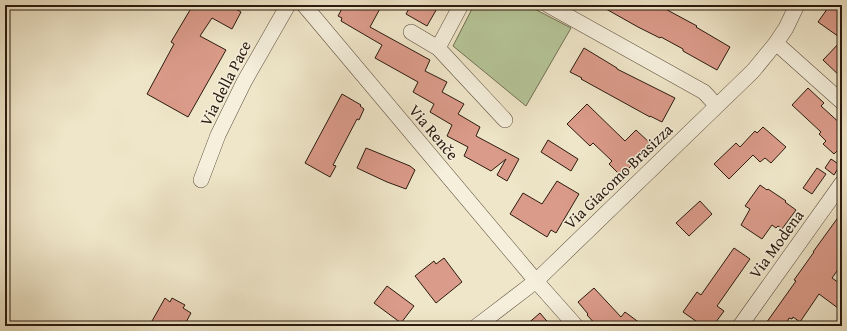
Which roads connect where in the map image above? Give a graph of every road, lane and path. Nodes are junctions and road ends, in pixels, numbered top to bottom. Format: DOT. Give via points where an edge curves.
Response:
graph roads {
  1 [pos="288,5"];
  2 [pos="461,5"];
  3 [pos="548,5"];
  4 [pos="797,5"];
  5 [pos="309,7"];
  6 [pos="411,32"];
  7 [pos="776,43"];
  8 [pos="438,48"];
  9 [pos="842,102"];
  10 [pos="716,105"];
  11 [pos="505,120"];
  12 [pos="200,180"];
  13 [pos="842,183"];
  14 [pos="536,282"];
  15 [pos="477,326"];
  16 [pos="576,326"];
  17 [pos="740,326"];
  1 -- 12 [label="street, Via della Pace" via="244,82 218,135"];
  2 -- 8 [label="street"];
  3 -- 10 [label="street" via="704,92"];
  4 -- 7 [label="street, Via Giacomo Brasizza"];
  5 -- 14 [label="street, Via Renče"];
  6 -- 8 [label="street"];
  7 -- 9 [label="street"];
  7 -- 10 [label="street, Via Giacomo Brasizza" via="753,71"];
  8 -- 11 [label="street"];
  10 -- 14 [label="street, Via Giacomo Brasizza"];
  13 -- 17 [label="street, Via Modena"];
  14 -- 15 [label="street, Via Giacomo Brasizza"];
  14 -- 16 [label="street, Via Renče"];
}
